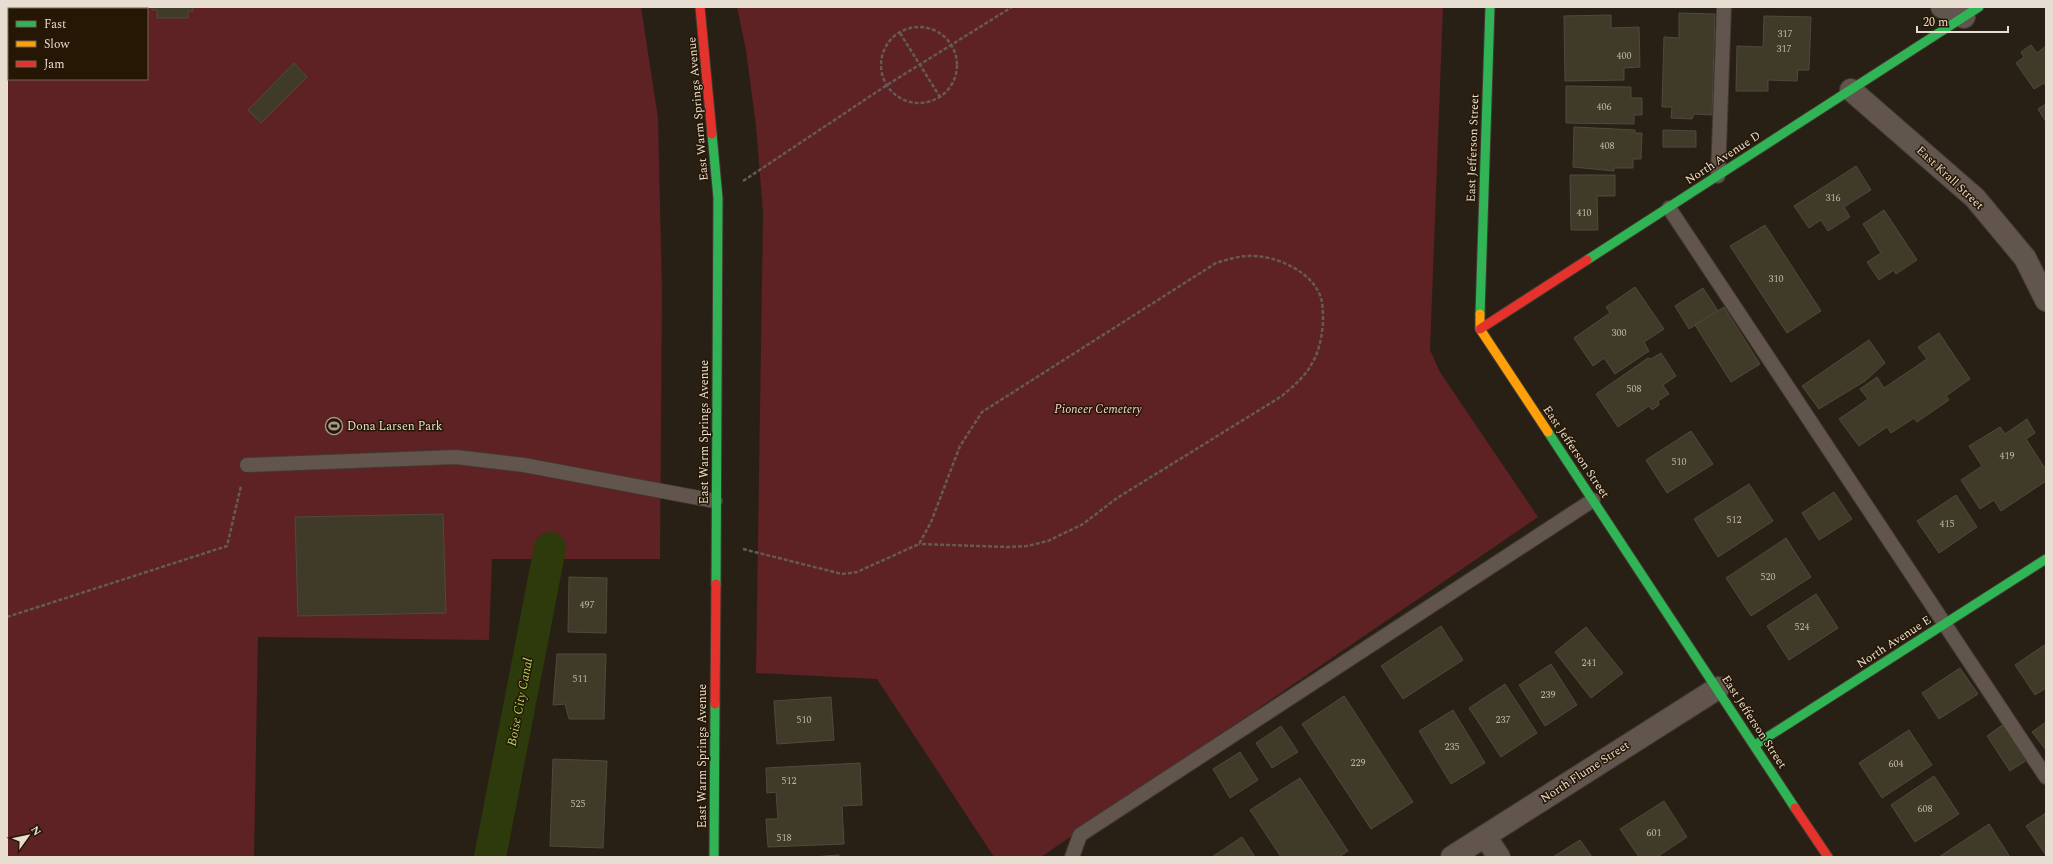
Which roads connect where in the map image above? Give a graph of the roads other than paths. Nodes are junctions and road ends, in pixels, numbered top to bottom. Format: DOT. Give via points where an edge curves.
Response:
graph roads {
  1 [pos="700,7"];
  2 [pos="1490,7"];
  3 [pos="1724,7"];
  4 [pos="1942,7"];
  5 [pos="1969,10"];
  6 [pos="1851,90"];
  7 [pos="1718,176"];
  8 [pos="1669,208"];
  9 [pos="2046,300"];
  10 [pos="1480,329"];
  11 [pos="247,465"];
  12 [pos="1593,500"];
  13 [pos="715,501"];
  14 [pos="2046,559"];
  15 [pos="1944,624"];
  16 [pos="1718,688"];
  17 [pos="1755,745"];
  18 [pos="2046,777"];
  19 [pos="1485,836"];
  20 [pos="714,857"];
  21 [pos="1072,857"];
  22 [pos="1452,857"];
  23 [pos="1499,857"];
  24 [pos="1828,857"];
  1 -- 13 [label="street, East Warm Springs Avenue" via="718,198"];
  2 -- 10 [label="street, East Jefferson Street"];
  3 -- 7 [label="lane"];
  4 -- 5 [label="street"];
  5 -- 6 [label="street, North Avenue D"];
  6 -- 7 [label="street, North Avenue D"];
  6 -- 9 [label="street, East Krall Street" via="1975,198 2025,258"];
  7 -- 8 [label="street, North Avenue D"];
  8 -- 10 [label="street, North Avenue D"];
  8 -- 15 [label="lane"];
  10 -- 12 [label="street, East Jefferson Street"];
  11 -- 13 [label="lane" via="456,457 524,465"];
  12 -- 16 [label="street, East Jefferson Street"];
  12 -- 21 [label="lane" via="1080,835"];
  13 -- 20 [label="street, East Warm Springs Avenue"];
  14 -- 15 [label="street, North Avenue E"];
  15 -- 17 [label="street, North Avenue E"];
  15 -- 18 [label="lane"];
  16 -- 17 [label="street, East Jefferson Street"];
  16 -- 19 [label="street, North Flume Street"];
  17 -- 24 [label="street, East Jefferson Street"];
  19 -- 22 [label="street, North Flume Street"];
  19 -- 23 [label="street"];
}
